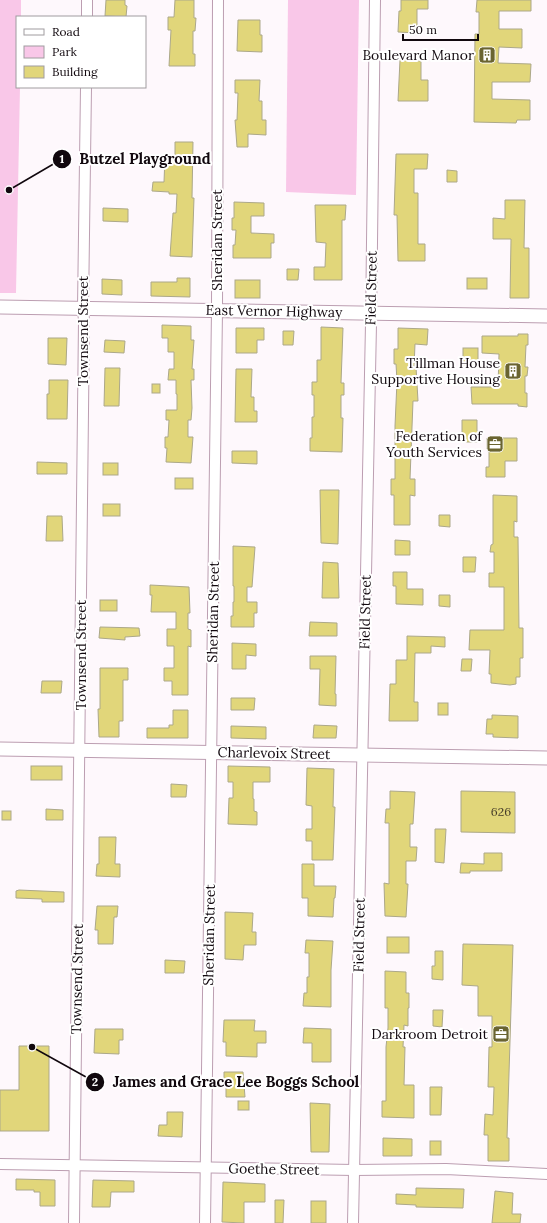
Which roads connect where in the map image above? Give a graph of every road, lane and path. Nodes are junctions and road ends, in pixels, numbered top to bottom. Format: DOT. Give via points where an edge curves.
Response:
graph roads {
  1 [pos="87,0"];
  2 [pos="218,0"];
  3 [pos="375,0"];
  4 [pos="87,16"];
  5 [pos="86,88"];
  6 [pos="0,307"];
  7 [pos="83,308"];
  8 [pos="216,310"];
  9 [pos="371,313"];
  10 [pos="547,316"];
  11 [pos="0,749"];
  12 [pos="80,751"];
  13 [pos="211,752"];
  14 [pos="362,755"];
  15 [pos="547,758"];
  16 [pos="0,1164"];
  17 [pos="75,1166"];
  18 [pos="206,1168"];
  19 [pos="354,1170"];
  20 [pos="547,1174"];
  21 [pos="74,1223"];
  22 [pos="205,1223"];
  23 [pos="353,1223"];
  1 -- 4 [label="street"];
  2 -- 8 [label="street, Sheridan Street"];
  3 -- 9 [label="street, Field Street"];
  5 -- 7 [label="street, Townsend Street"];
  6 -- 7 [label="street, East Vernor Highway"];
  7 -- 8 [label="street, East Vernor Highway"];
  7 -- 12 [label="street, Townsend Street"];
  8 -- 9 [label="street, East Vernor Highway"];
  8 -- 13 [label="street, Sheridan Street"];
  9 -- 10 [label="street, East Vernor Highway"];
  9 -- 14 [label="street, Field Street"];
  11 -- 12 [label="street, Charlevoix Street"];
  12 -- 13 [label="street, Charlevoix Street"];
  12 -- 17 [label="street, Townsend Street"];
  13 -- 14 [label="street, Charlevoix Street"];
  13 -- 18 [label="street, Sheridan Street"];
  14 -- 15 [label="street, Charlevoix Street"];
  14 -- 19 [label="street, Field Street"];
  16 -- 17 [label="street, Goethe Street"];
  17 -- 18 [label="street, Goethe Street"];
  17 -- 21 [label="street, Townsend Street"];
  18 -- 19 [label="street, Goethe Street"];
  18 -- 22 [label="street, Sheridan Street"];
  19 -- 20 [label="street, Goethe Street" via="446,1169"];
  19 -- 23 [label="street, Field Street"];
}
